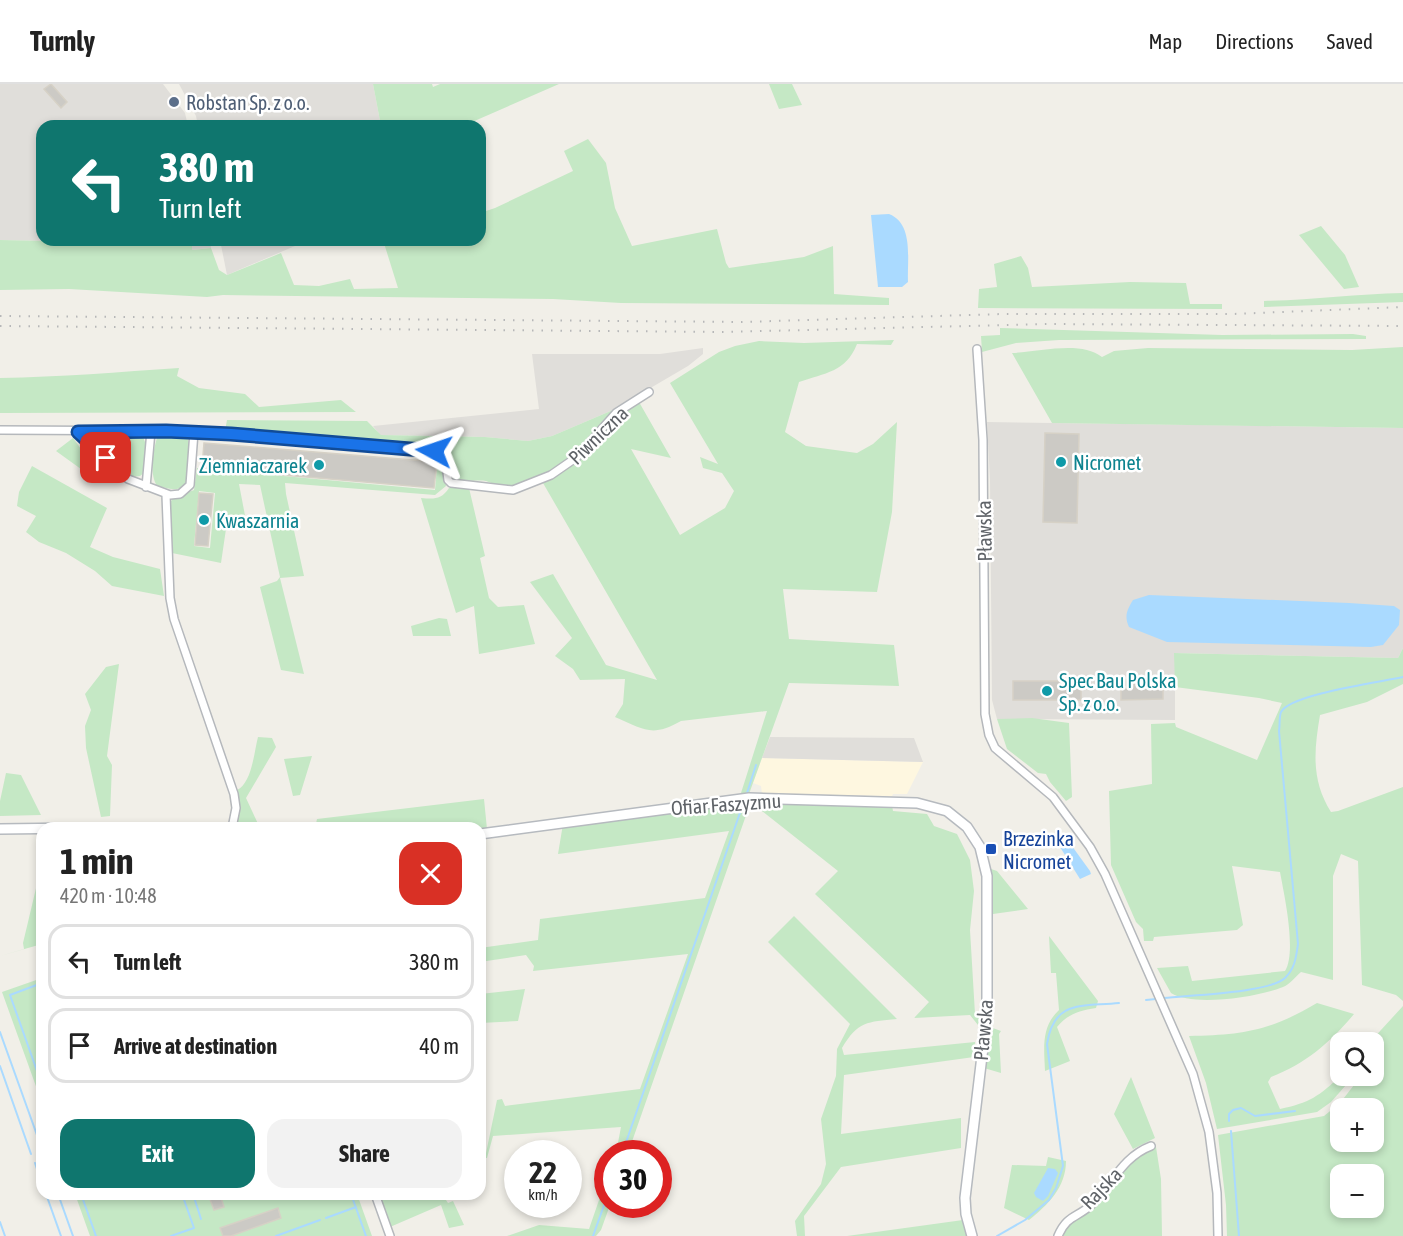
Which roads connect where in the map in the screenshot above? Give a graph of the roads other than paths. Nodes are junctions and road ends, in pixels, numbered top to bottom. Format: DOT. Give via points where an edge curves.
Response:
graph roads {
  1 [pos="977,349"];
  2 [pos="649,392"];
  3 [pos="0,430"];
  4 [pos="152,431"];
  5 [pos="78,432"];
  6 [pos="194,432"];
  7 [pos="146,487"];
  8 [pos="166,495"];
  9 [pos="233,822"];
  10 [pos="967,827"];
  11 [pos="0,829"];
  12 [pos="36,829"];
  13 [pos="486,833"];
  14 [pos="1150,1146"];
  15 [pos="377,1200"];
  16 [pos="390,1236"];
  17 [pos="972,1236"];
  18 [pos="1058,1236"];
  19 [pos="1218,1236"];
  1 -- 19 [label="street, Pławska" via="983,440 985,714 989,735 995,748 1053,797 1106,874 1193,1074 1209,1132"];
  2 -- 6 [label="street, Piwniczna" via="615,413 564,468 513,490 451,483 447,460 440,452"];
  3 -- 5 [label="street, Piwniczna"];
  4 -- 5 [label="street, Piwniczna"];
  4 -- 6 [label="street, Piwniczna"];
  4 -- 7 [label="street"];
  5 -- 7 [label="street" via="118,472"];
  6 -- 8 [label="street" via="190,485 180,494"];
  7 -- 8 [label="street"];
  8 -- 9 [label="street" via="172,608 234,794"];
  10 -- 13 [label="street, Ofiar Faszyzmu" via="947,811 917,803 748,798"];
  10 -- 17 [label="street, Pławska" via="980,847 987,876 987,1014 965,1198"];
  11 -- 12 [label="street"];
  14 -- 18 [label="street, Rajska" via="1134,1155 1092,1204 1066,1220"];
  15 -- 16 [label="street"];
}
